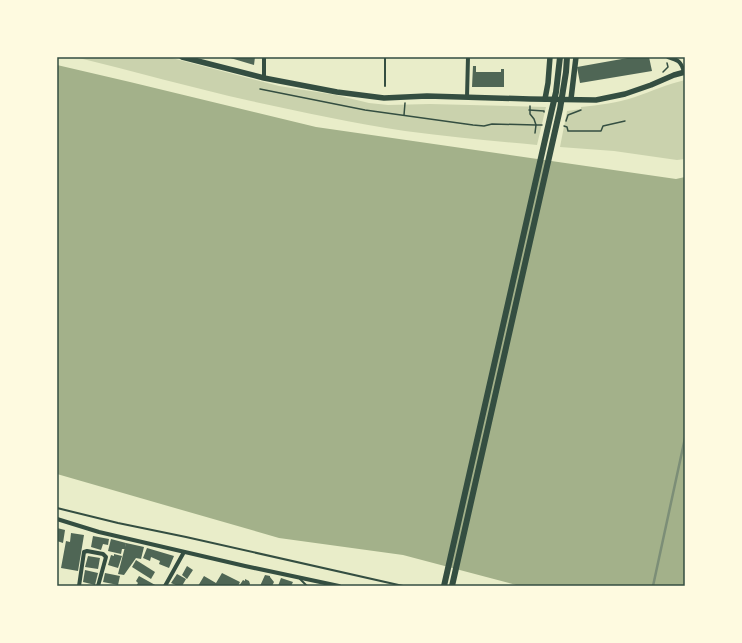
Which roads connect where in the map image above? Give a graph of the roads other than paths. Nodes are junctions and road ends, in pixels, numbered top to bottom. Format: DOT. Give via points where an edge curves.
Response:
graph roads {
  1 [pos="182,57"];
  2 [pos="264,57"];
  3 [pos="385,57"];
  4 [pos="468,57"];
  5 [pos="550,57"];
  6 [pos="560,57"];
  7 [pos="567,57"];
  8 [pos="576,57"];
  9 [pos="668,57"];
  10 [pos="685,72"];
  11 [pos="264,78"];
  12 [pos="385,86"];
  13 [pos="467,97"];
  14 [pos="545,99"];
  15 [pos="571,100"];
  16 [pos="57,508"];
  17 [pos="57,519"];
  18 [pos="184,552"];
  19 [pos="297,577"];
  20 [pos="78,586"];
  21 [pos="98,586"];
  22 [pos="164,586"];
  23 [pos="307,586"];
  24 [pos="339,586"];
  25 [pos="403,586"];
  26 [pos="444,586"];
  27 [pos="452,586"];
  1 -- 11 [label="street"];
  2 -- 11 [label="street"];
  3 -- 12 [label="lane"];
  4 -- 13 [label="street"];
  5 -- 14 [label="street"];
  6 -- 26 [label="main road" via="556,92"];
  7 -- 27 [label="main road" via="560,109"];
  8 -- 15 [label="street"];
  9 -- 10 [label="street" via="679,61"];
  10 -- 15 [label="street" via="625,94 596,100"];
  11 -- 13 [label="street" via="384,98"];
  13 -- 14 [label="street"];
  14 -- 15 [label="street"];
  16 -- 25 [label="lane"];
  17 -- 18 [label="street" via="98,532"];
  18 -- 19 [label="street"];
  18 -- 22 [label="street"];
  19 -- 23 [label="lane"];
  19 -- 24 [label="street"];
  20 -- 21 [label="street" via="84,552 87,551 106,557"];
}
